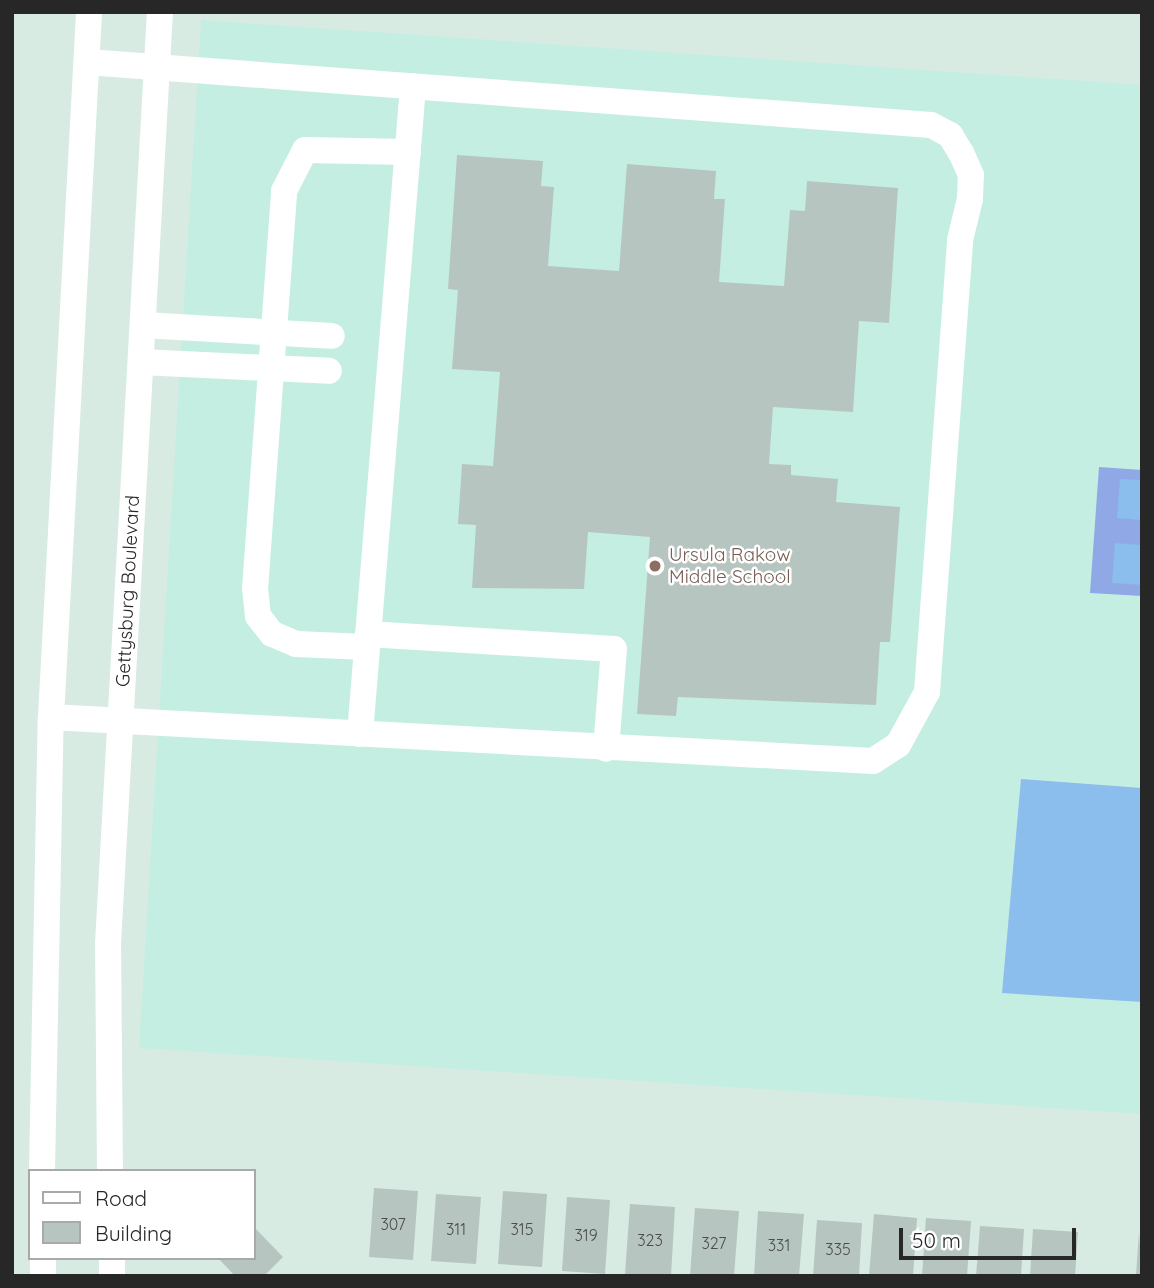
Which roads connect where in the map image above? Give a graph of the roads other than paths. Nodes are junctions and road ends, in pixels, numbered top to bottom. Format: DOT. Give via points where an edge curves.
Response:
graph roads {
  1 [pos="89,12"];
  2 [pos="160,12"];
  3 [pos="87,62"];
  4 [pos="158,66"];
  5 [pos="413,86"];
  6 [pos="408,152"];
  7 [pos="143,325"];
  8 [pos="274,333"];
  9 [pos="332,336"];
  10 [pos="141,362"];
  11 [pos="272,368"];
  12 [pos="329,371"];
  13 [pos="367,640"];
  14 [pos="51,717"];
  15 [pos="121,721"];
  16 [pos="360,734"];
  17 [pos="606,749"];
  18 [pos="42,1169"];
  19 [pos="110,1169"];
  1 -- 3 [label="street"];
  2 -- 4 [label="street, Gettysburg Boulevard"];
  3 -- 4 [label="street"];
  3 -- 14 [label="street"];
  4 -- 5 [label="street"];
  4 -- 7 [label="street, Gettysburg Boulevard"];
  5 -- 6 [label="street"];
  5 -- 17 [label="street" via="931,125 950,135 971,175 960,240 927,692 916,719 898,745 873,761"];
  6 -- 8 [label="street" via="328,145 305,150 284,191"];
  6 -- 13 [label="street"];
  7 -- 8 [label="street"];
  7 -- 10 [label="street, Gettysburg Boulevard"];
  8 -- 9 [label="street"];
  8 -- 11 [label="street"];
  10 -- 11 [label="street"];
  10 -- 15 [label="street, Gettysburg Boulevard"];
  11 -- 12 [label="street"];
  11 -- 13 [label="street" via="258,616 272,634 296,644"];
  13 -- 16 [label="street"];
  13 -- 17 [label="street" via="614,649"];
  14 -- 15 [label="street"];
  14 -- 18 [label="street"];
  15 -- 16 [label="street"];
  15 -- 19 [label="street, Gettysburg Boulevard" via="108,944"];
  16 -- 17 [label="street"];
}
